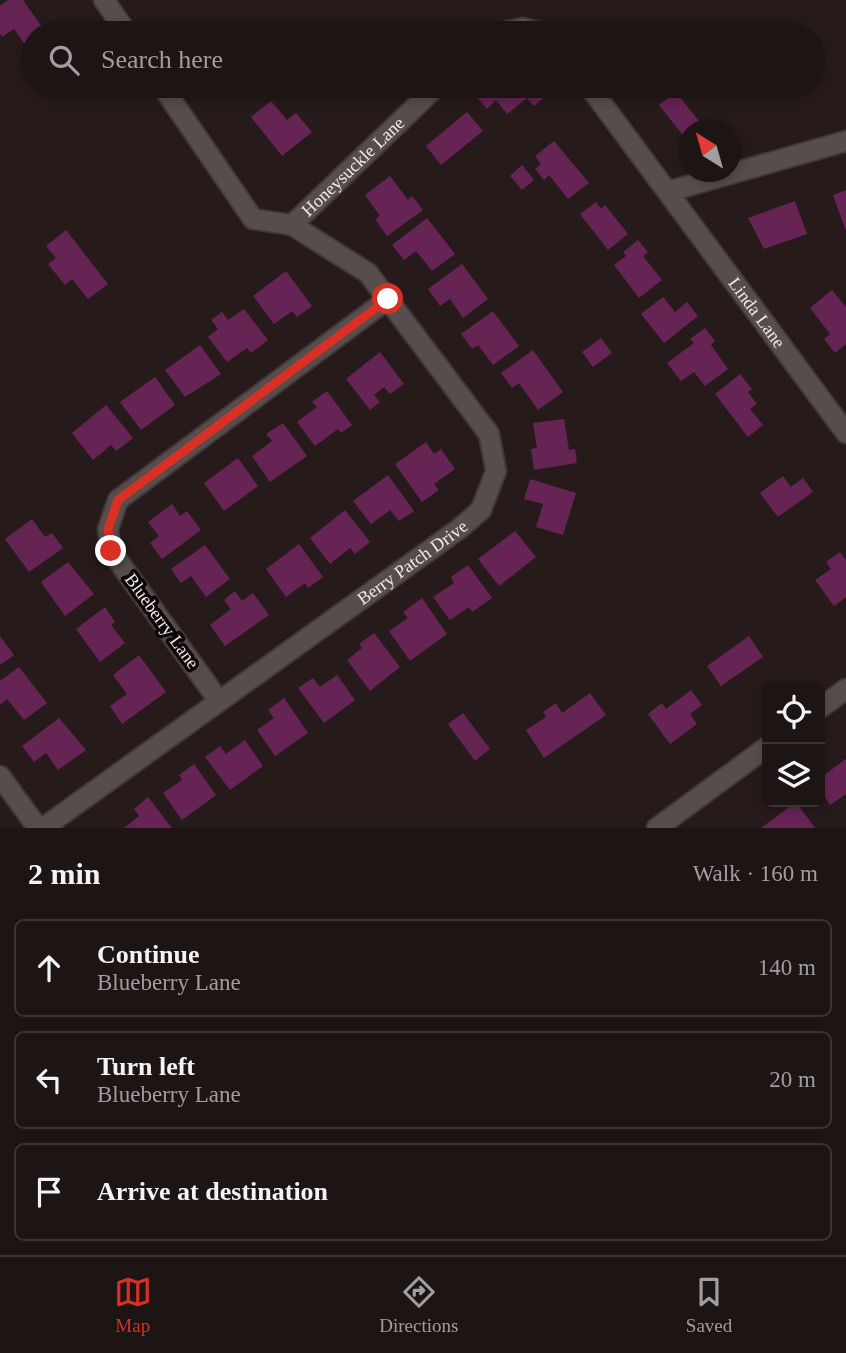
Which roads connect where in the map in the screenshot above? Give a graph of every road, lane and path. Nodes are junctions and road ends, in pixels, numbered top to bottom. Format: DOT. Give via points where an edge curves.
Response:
graph roads {
  1 [pos="104,0"];
  2 [pos="119,21"];
  3 [pos="170,98"];
  4 [pos="425,98"];
  5 [pos="598,98"];
  6 [pos="846,141"];
  7 [pos="670,191"];
  8 [pos="292,225"];
  9 [pos="388,299"];
  10 [pos="846,433"];
  11 [pos="846,689"];
  12 [pos="219,701"];
  13 [pos="825,704"];
  14 [pos="762,751"];
  15 [pos="0,776"];
  16 [pos="40,828"];
  17 [pos="657,828"];
  1 -- 2 [label="street"];
  3 -- 8 [label="street, Honeysuckle Lane" via="253,219"];
  4 -- 8 [label="street, Honeysuckle Lane"];
  5 -- 7 [label="street"];
  6 -- 7 [label="street"];
  7 -- 10 [label="street, Linda Lane"];
  8 -- 9 [label="street, Berry Patch Drive" via="368,273"];
  9 -- 12 [label="street, Berry Patch Drive" via="489,434 496,471 481,510"];
  9 -- 12 [label="street, Blueberry Lane" via="118,500 108,529 111,551"];
  11 -- 13 [label="street"];
  12 -- 16 [label="street, Berry Patch Drive"];
  14 -- 17 [label="street"];
  15 -- 16 [label="street"];
}
